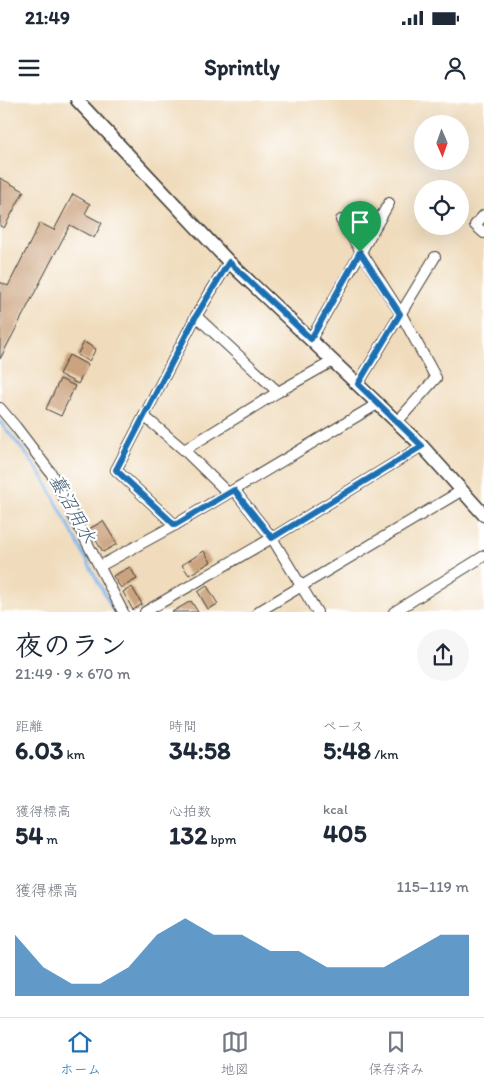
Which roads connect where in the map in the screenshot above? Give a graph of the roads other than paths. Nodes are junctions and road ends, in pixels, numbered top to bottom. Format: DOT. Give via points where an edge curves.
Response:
graph roads {
  1 [pos="77,100"];
  2 [pos="389,203"];
  3 [pos="484,215"];
  4 [pos="341,220"];
  5 [pos="484,233"];
  6 [pos="360,252"];
  7 [pos="434,258"];
  8 [pos="229,262"];
  9 [pos="400,314"];
  10 [pos="196,316"];
  11 [pos="311,339"];
  12 [pos="333,361"];
  13 [pos="358,384"];
  14 [pos="278,392"];
  15 [pos="378,403"];
  16 [pos="0,408"];
  17 [pos="144,416"];
  18 [pos="397,422"];
  19 [pos="422,446"];
  20 [pos="184,450"];
  21 [pos="231,491"];
  22 [pos="462,491"];
  23 [pos="484,515"];
  24 [pos="175,525"];
  25 [pos="272,538"];
  26 [pos="484,556"];
  27 [pos="100,566"];
  28 [pos="302,587"];
  29 [pos="123,612"];
  30 [pos="146,612"];
  31 [pos="258,612"];
  32 [pos="317,612"];
  33 [pos="394,612"];
  1 -- 8 [label="street"];
  2 -- 6 [label="street"];
  3 -- 5 [label="street" via="476,226"];
  4 -- 6 [label="street"];
  6 -- 9 [label="street"];
  6 -- 11 [label="street"];
  7 -- 9 [label="street"];
  8 -- 10 [label="street"];
  8 -- 11 [label="street"];
  9 -- 13 [label="street"];
  9 -- 18 [label="street" via="436,378"];
  10 -- 14 [label="street"];
  10 -- 17 [label="street"];
  11 -- 12 [label="street"];
  12 -- 13 [label="street"];
  12 -- 14 [label="street"];
  13 -- 15 [label="street"];
  14 -- 20 [label="street"];
  15 -- 18 [label="street"];
  15 -- 21 [label="street"];
  16 -- 27 [label="street" via="51,473"];
  17 -- 20 [label="street"];
  17 -- 24 [label="street" via="116,470"];
  18 -- 19 [label="street"];
  19 -- 22 [label="street"];
  19 -- 25 [label="street"];
  20 -- 21 [label="street"];
  21 -- 24 [label="street"];
  21 -- 25 [label="street"];
  22 -- 23 [label="street"];
  22 -- 28 [label="street"];
  24 -- 27 [label="street"];
  25 -- 28 [label="street"];
  25 -- 30 [label="street"];
  26 -- 33 [label="street"];
  27 -- 29 [label="street"];
  28 -- 31 [label="street"];
  28 -- 32 [label="street"];
}
